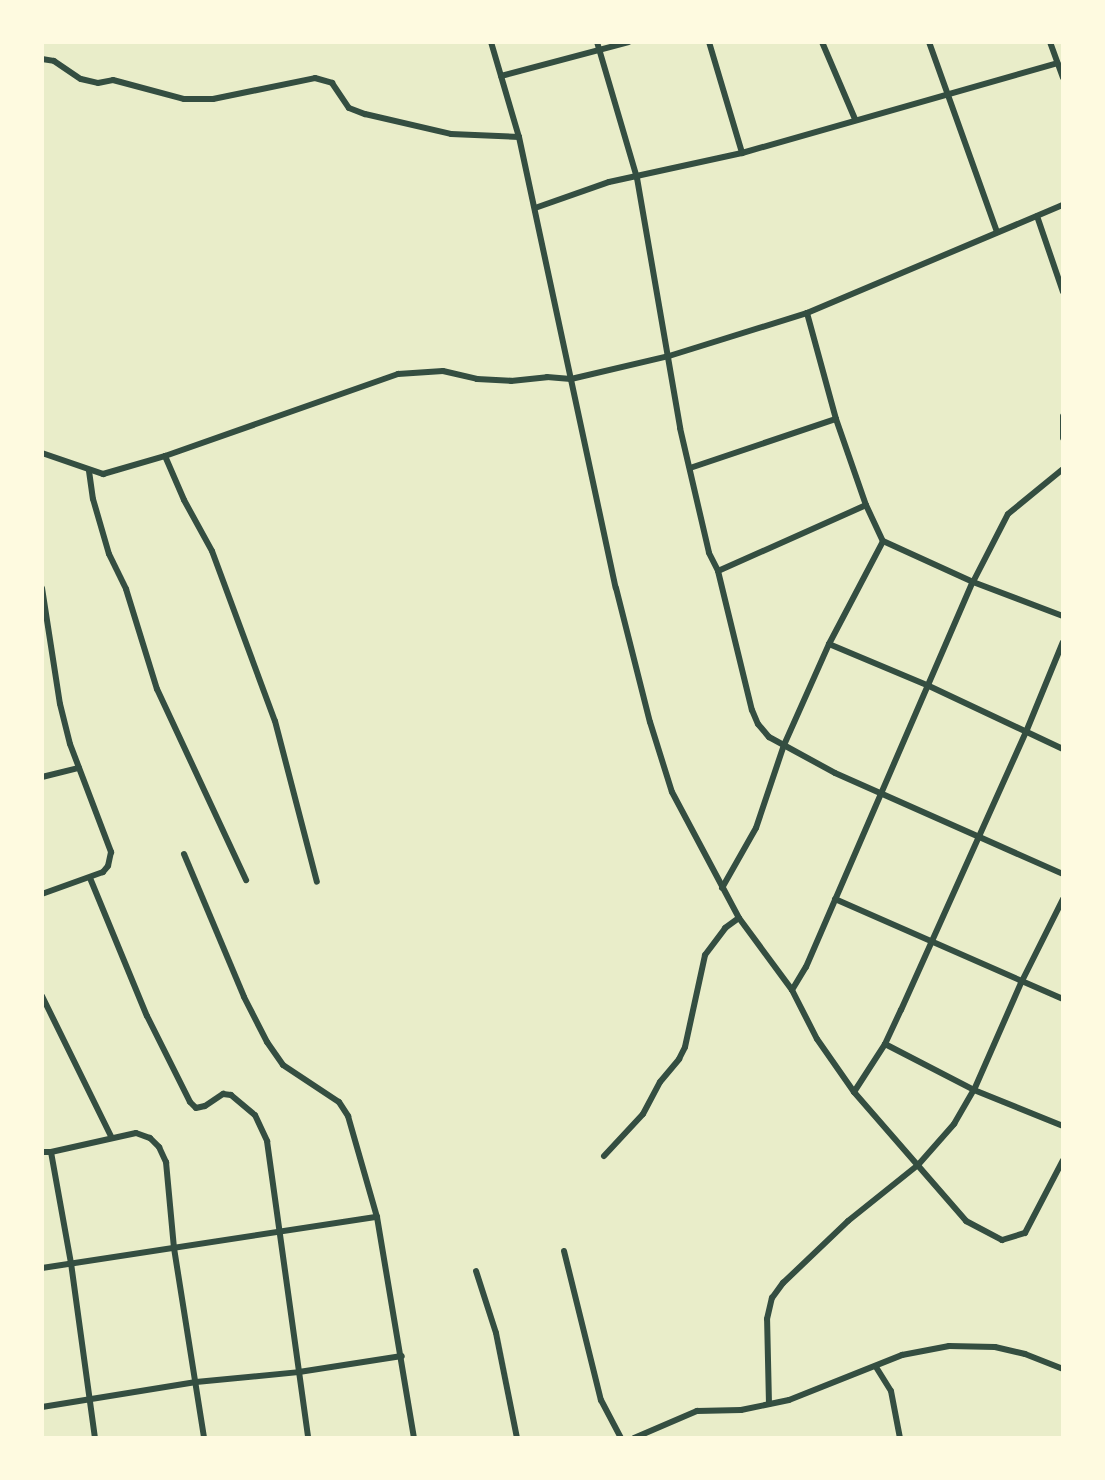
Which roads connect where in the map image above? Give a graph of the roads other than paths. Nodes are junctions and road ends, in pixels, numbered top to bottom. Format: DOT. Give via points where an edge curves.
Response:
graph roads {
  1 [pos="491,42"];
  2 [pos="597,42"];
  3 [pos="629,42"];
  4 [pos="709,42"];
  5 [pos="822,42"];
  6 [pos="929,42"];
  7 [pos="1050,42"];
  8 [pos="600,51"];
  9 [pos="42,59"];
  10 [pos="1057,63"];
  11 [pos="501,76"];
  12 [pos="1063,78"];
  13 [pos="946,93"];
  14 [pos="855,119"];
  15 [pos="519,137"];
  16 [pos="741,153"];
  17 [pos="637,178"];
  18 [pos="1063,205"];
  19 [pos="535,208"];
  20 [pos="1037,216"];
  21 [pos="997,232"];
  22 [pos="1063,292"];
  23 [pos="807,313"];
  24 [pos="669,356"];
  25 [pos="571,379"];
  26 [pos="1063,416"];
  27 [pos="836,419"];
  28 [pos="1063,438"];
  29 [pos="42,453"];
  30 [pos="166,456"];
  31 [pos="690,468"];
  32 [pos="1063,469"];
  33 [pos="89,471"];
  34 [pos="866,505"];
  35 [pos="883,541"];
  36 [pos="718,571"];
  37 [pos="974,582"];
  38 [pos="42,588"];
  39 [pos="1063,615"];
  40 [pos="1063,642"];
  41 [pos="829,644"];
  42 [pos="929,686"];
  43 [pos="1026,732"];
  44 [pos="785,745"];
  45 [pos="1063,749"];
  46 [pos="79,768"];
  47 [pos="42,777"];
  48 [pos="879,793"];
  49 [pos="980,836"];
  50 [pos="184,855"];
  51 [pos="1063,874"];
  52 [pos="90,878"];
  53 [pos="246,880"];
  54 [pos="317,882"];
  55 [pos="722,888"];
  56 [pos="42,894"];
  57 [pos="835,899"];
  58 [pos="1063,899"];
  59 [pos="740,918"];
  60 [pos="933,940"];
  61 [pos="1021,983"];
  62 [pos="792,990"];
  63 [pos="42,996"];
  64 [pos="1063,999"];
  65 [pos="885,1044"];
  66 [pos="974,1090"];
  67 [pos="854,1092"];
  68 [pos="1063,1126"];
  69 [pos="111,1136"];
  70 [pos="42,1152"];
  71 [pos="51,1152"];
  72 [pos="604,1156"];
  73 [pos="1063,1160"];
  74 [pos="918,1165"];
  75 [pos="377,1217"];
  76 [pos="281,1231"];
  77 [pos="174,1248"];
  78 [pos="564,1251"];
  79 [pos="71,1263"];
  80 [pos="42,1268"];
  81 [pos="476,1271"];
  82 [pos="402,1356"];
  83 [pos="876,1367"];
  84 [pos="1063,1369"];
  85 [pos="299,1371"];
  86 [pos="196,1382"];
  87 [pos="88,1398"];
  88 [pos="769,1404"];
  89 [pos="42,1407"];
  90 [pos="95,1438"];
  91 [pos="204,1438"];
  92 [pos="309,1438"];
  93 [pos="414,1438"];
  94 [pos="517,1438"];
  95 [pos="621,1438"];
  96 [pos="635,1438"];
  97 [pos="900,1438"];
  1 -- 11 [label="street"];
  2 -- 8 [label="street"];
  3 -- 8 [label="street"];
  4 -- 16 [label="street"];
  5 -- 14 [label="street"];
  6 -- 13 [label="street"];
  7 -- 10 [label="street"];
  8 -- 11 [label="street"];
  8 -- 17 [label="street"];
  9 -- 15 [label="street" via="61,64 81,79 98,83 113,79 184,99 213,99 315,78 332,83 349,108 365,114 450,134"];
  10 -- 12 [label="street"];
  10 -- 13 [label="street"];
  11 -- 15 [label="street"];
  13 -- 14 [label="street"];
  13 -- 21 [label="street"];
  14 -- 16 [label="street"];
  15 -- 19 [label="street"];
  16 -- 17 [label="street"];
  17 -- 19 [label="street" via="609,182"];
  17 -- 24 [label="street"];
  18 -- 20 [label="street"];
  19 -- 25 [label="street"];
  20 -- 21 [label="street"];
  20 -- 22 [label="street"];
  21 -- 23 [label="street"];
  23 -- 24 [label="street"];
  23 -- 27 [label="street"];
  24 -- 25 [label="street"];
  24 -- 31 [label="street"];
  25 -- 30 [label="street" via="488,379 443,371 398,374"];
  25 -- 55 [label="street" via="650,722 672,792"];
  26 -- 28 [label="street"];
  27 -- 31 [label="street"];
  27 -- 34 [label="street"];
  29 -- 33 [label="street"];
  30 -- 33 [label="street" via="103,474"];
  30 -- 54 [label="street" via="212,551 275,721"];
  31 -- 36 [label="street" via="709,552"];
  32 -- 37 [label="street" via="1008,514"];
  33 -- 53 [label="street" via="110,554 126,589 157,689"];
  34 -- 35 [label="street"];
  34 -- 36 [label="street"];
  35 -- 37 [label="street"];
  35 -- 41 [label="street"];
  36 -- 44 [label="street" via="752,710 768,737"];
  37 -- 39 [label="street"];
  37 -- 42 [label="street"];
  38 -- 46 [label="street" via="60,704"];
  40 -- 43 [label="street"];
  41 -- 42 [label="street"];
  41 -- 44 [label="street"];
  42 -- 43 [label="street"];
  42 -- 48 [label="street"];
  43 -- 45 [label="street"];
  43 -- 49 [label="street"];
  44 -- 48 [label="street"];
  44 -- 55 [label="street" via="756,828"];
  46 -- 47 [label="street"];
  46 -- 52 [label="street" via="111,852 108,866"];
  48 -- 49 [label="street"];
  48 -- 57 [label="street"];
  49 -- 51 [label="street"];
  49 -- 60 [label="street"];
  50 -- 75 [label="street" via="267,1042 284,1065 339,1102 348,1116"];
  52 -- 56 [label="street"];
  52 -- 76 [label="street" via="147,1016 190,1102 196,1108 223,1094 231,1095 255,1115 273,1167"];
  55 -- 59 [label="street"];
  57 -- 60 [label="street"];
  57 -- 62 [label="street"];
  58 -- 61 [label="street"];
  59 -- 62 [label="street"];
  59 -- 72 [label="street" via="724,928 705,955 679,1059 643,1114"];
  60 -- 61 [label="street"];
  60 -- 65 [label="street"];
  61 -- 64 [label="street"];
  61 -- 66 [label="street"];
  62 -- 67 [label="street" via="817,1039"];
  63 -- 69 [label="street"];
  65 -- 66 [label="street"];
  65 -- 67 [label="street"];
  66 -- 68 [label="street"];
  66 -- 74 [label="street" via="954,1124"];
  67 -- 74 [label="street"];
  69 -- 71 [label="street"];
  69 -- 77 [label="street" via="136,1133 159,1147 169,1183"];
  70 -- 71 [label="street"];
  71 -- 79 [label="street"];
  73 -- 74 [label="street" via="1025,1233 1002,1240 966,1221"];
  74 -- 88 [label="street" via="848,1221 772,1298"];
  75 -- 76 [label="street"];
  75 -- 82 [label="street"];
  76 -- 77 [label="street"];
  76 -- 85 [label="street"];
  77 -- 79 [label="street"];
  77 -- 86 [label="street"];
  78 -- 95 [label="street" via="601,1400"];
  79 -- 80 [label="street"];
  79 -- 87 [label="street"];
  81 -- 94 [label="street" via="496,1333"];
  82 -- 85 [label="street"];
  82 -- 93 [label="street"];
  83 -- 84 [label="street" via="902,1355 949,1346 995,1347"];
  83 -- 88 [label="street"];
  83 -- 97 [label="street" via="891,1391"];
  85 -- 86 [label="street"];
  85 -- 92 [label="street"];
  86 -- 87 [label="street"];
  86 -- 91 [label="street"];
  87 -- 89 [label="street"];
  87 -- 90 [label="street"];
  88 -- 96 [label="street" via="697,1411"];
}
